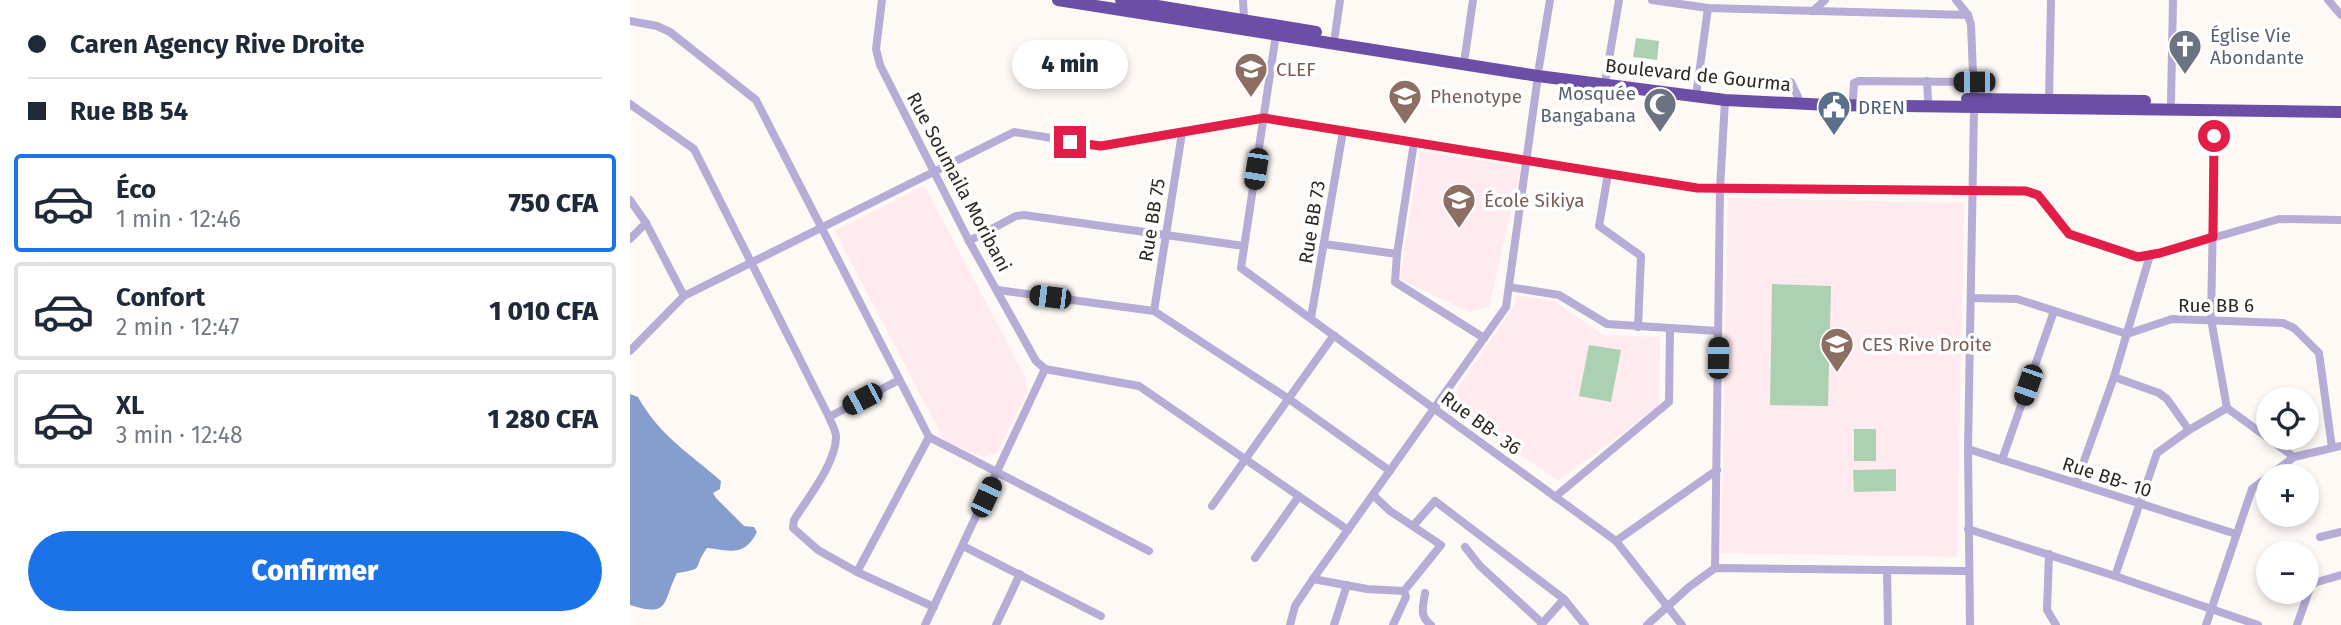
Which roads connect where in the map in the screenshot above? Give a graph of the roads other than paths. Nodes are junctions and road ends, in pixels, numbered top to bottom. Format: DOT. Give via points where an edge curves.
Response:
graph roads {
  1 [pos="881,0"];
  2 [pos="1058,0"];
  3 [pos="1121,0"];
  4 [pos="1244,0"];
  5 [pos="1340,0"];
  6 [pos="1473,0"];
  7 [pos="1550,0"];
  8 [pos="1619,0"];
  9 [pos="1653,0"];
  10 [pos="1825,0"];
  11 [pos="1956,0"];
  12 [pos="2051,0"];
  13 [pos="2173,0"];
  14 [pos="2328,0"];
  15 [pos="1708,8"];
  16 [pos="1813,11"];
  17 [pos="1968,15"];
  18 [pos="2341,15"];
  19 [pos="1244,19"];
  20 [pos="630,21"];
  21 [pos="1276,34"];
  22 [pos="1335,35"];
  23 [pos="1465,56"];
  24 [pos="1539,72"];
  25 [pos="1606,78"];
  26 [pos="1738,79"];
  27 [pos="1927,81"];
  28 [pos="1974,82"];
  29 [pos="1697,89"];
  30 [pos="1798,97"];
  31 [pos="1853,98"];
  32 [pos="1928,99"];
  33 [pos="1725,100"];
  34 [pos="2049,100"];
  35 [pos="2171,102"];
  36 [pos="1974,103"];
  37 [pos="630,104"];
  38 [pos="2341,105"];
  39 [pos="2215,110"];
  40 [pos="2341,112"];
  41 [pos="1264,118"];
  42 [pos="1343,131"];
  43 [pos="1182,133"];
  44 [pos="1414,142"];
  45 [pos="1526,161"];
  46 [pos="934,172"];
  47 [pos="1608,174"];
  48 [pos="1720,189"];
  49 [pos="1974,191"];
  50 [pos="630,200"];
  51 [pos="2341,220"];
  52 [pos="646,223"];
  53 [pos="822,227"];
  54 [pos="1165,235"];
  55 [pos="2213,237"];
  56 [pos="630,239"];
  57 [pos="969,241"];
  58 [pos="1324,244"];
  59 [pos="1244,246"];
  60 [pos="1397,254"];
  61 [pos="2150,255"];
  62 [pos="751,262"];
  63 [pos="1509,287"];
  64 [pos="998,290"];
  65 [pos="684,296"];
  66 [pos="1971,298"];
  67 [pos="2054,311"];
  68 [pos="1154,312"];
  69 [pos="1311,318"];
  70 [pos="2211,319"];
  71 [pos="1639,327"];
  72 [pos="1670,328"];
  73 [pos="1718,331"];
  74 [pos="2127,334"];
  75 [pos="1334,335"];
  76 [pos="1484,338"];
  77 [pos="630,351"];
  78 [pos="1045,369"];
  79 [pos="2114,377"];
  80 [pos="899,380"];
  81 [pos="1289,399"];
  82 [pos="1434,408"];
  83 [pos="2227,408"];
  84 [pos="828,417"];
  85 [pos="2189,430"];
  86 [pos="929,437"];
  87 [pos="2337,447"];
  88 [pos="1968,449"];
  89 [pos="2294,457"];
  90 [pos="1246,459"];
  91 [pos="2002,460"];
  92 [pos="1717,470"];
  93 [pos="1390,471"];
  94 [pos="998,473"];
  95 [pos="2076,483"];
  96 [pos="1373,495"];
  97 [pos="1299,496"];
  98 [pos="1555,496"];
  99 [pos="2139,504"];
  100 [pos="1212,506"];
  101 [pos="1413,526"];
  102 [pos="1968,529"];
  103 [pos="1348,530"];
  104 [pos="2341,532"];
  105 [pos="2236,534"];
  106 [pos="2320,537"];
  107 [pos="1616,541"];
  108 [pos="963,546"];
  109 [pos="1465,547"];
  110 [pos="1149,551"];
  111 [pos="2049,554"];
  112 [pos="1255,558"];
  113 [pos="1715,568"];
  114 [pos="1887,571"];
  115 [pos="1968,571"];
  116 [pos="857,572"];
  117 [pos="1020,575"];
  118 [pos="2341,575"];
  119 [pos="2115,576"];
  120 [pos="1313,579"];
  121 [pos="1347,585"];
  122 [pos="1404,591"];
  123 [pos="1425,593"];
  124 [pos="1564,599"];
  125 [pos="1668,606"];
  126 [pos="934,607"];
  127 [pos="2212,608"];
  128 [pos="1101,616"];
  129 [pos="1541,624"];
  130 [pos="925,625"];
  131 [pos="996,625"];
  132 [pos="1290,625"];
  133 [pos="1334,625"];
  134 [pos="1393,625"];
  135 [pos="1431,625"];
  136 [pos="1585,625"];
  137 [pos="1647,625"];
  138 [pos="1682,625"];
  139 [pos="1888,625"];
  140 [pos="1970,625"];
  141 [pos="2056,625"];
  142 [pos="2206,625"];
  143 [pos="2258,625"];
  144 [pos="2297,625"];
  1 -- 46 [label="street, Rue Soumaila Moribani" via="876,49 880,65"];
  2 -- 21 [label="highway, Boulevard de Gourma"];
  3 -- 19 [label="highway, Boulevard de Gourma"];
  4 -- 19 [label="street"];
  5 -- 22 [label="street"];
  6 -- 23 [label="street"];
  7 -- 24 [label="street"];
  8 -- 25 [label="street"];
  9 -- 15 [label="street"];
  10 -- 16 [label="street"];
  11 -- 17 [label="street"];
  12 -- 34 [label="street"];
  13 -- 35 [label="street"];
  14 -- 18 [label="street"];
  15 -- 16 [label="street"];
  15 -- 29 [label="street"];
  16 -- 17 [label="street"];
  17 -- 28 [label="street"];
  19 -- 22 [label="highway, Boulevard de Gourma"];
  20 -- 53 [label="street" via="670,32 757,100"];
  21 -- 24 [label="highway, Boulevard de Gourma"];
  21 -- 41 [label="street"];
  22 -- 23 [label="highway, Boulevard de Gourma"];
  23 -- 24 [label="highway, Boulevard de Gourma"];
  24 -- 25 [label="highway, Boulevard de Gourma"];
  24 -- 33 [label="highway, Boulevard de Gourma"];
  24 -- 45 [label="street"];
  25 -- 29 [label="highway, Boulevard de Gourma"];
  26 -- 30 [label="street" via="1791,82"];
  27 -- 28 [label="street"];
  27 -- 31 [label="street" via="1858,81"];
  27 -- 32 [label="street"];
  28 -- 36 [label="street"];
  29 -- 30 [label="highway, Boulevard de Gourma"];
  30 -- 31 [label="highway, Boulevard de Gourma"];
  31 -- 32 [label="highway, Boulevard de Gourma"];
  32 -- 36 [label="highway, Boulevard de Gourma"];
  33 -- 36 [label="highway, Boulevard de Gourma"];
  33 -- 48 [label="street"];
  34 -- 35 [label="highway, Boulevard de Gourma"];
  34 -- 36 [label="highway, Boulevard de Gourma"];
  35 -- 38 [label="highway, Boulevard de Gourma"];
  36 -- 39 [label="highway, Boulevard de Gourma"];
  36 -- 49 [label="street"];
  37 -- 62 [label="street" via="694,149"];
  39 -- 40 [label="highway, Boulevard de Gourma"];
  39 -- 55 [label="street"];
  41 -- 42 [label="street"];
  41 -- 43 [label="street"];
  41 -- 59 [label="street"];
  42 -- 44 [label="street"];
  42 -- 58 [label="street, Rue BB 73"];
  43 -- 46 [label="street" via="1096,146 1014,132"];
  43 -- 54 [label="street, Rue BB 75"];
  44 -- 45 [label="street"];
  44 -- 60 [label="street"];
  45 -- 47 [label="street"];
  45 -- 63 [label="street"];
  46 -- 53 [label="street"];
  46 -- 57 [label="street, Rue Soumaila Moribani"];
  47 -- 48 [label="street"];
  47 -- 71 [label="street" via="1600,226 1642,256"];
  48 -- 49 [label="street"];
  48 -- 73 [label="street"];
  49 -- 61 [label="street" via="2033,192 2069,234 2138,257"];
  49 -- 66 [label="street"];
  50 -- 52 [label="street"];
  51 -- 55 [label="street" via="2279,219"];
  52 -- 56 [label="street"];
  52 -- 65 [label="street"];
  53 -- 62 [label="street"];
  53 -- 80 [label="street"];
  54 -- 57 [label="street" via="1024,215"];
  54 -- 59 [label="street"];
  54 -- 68 [label="street, Rue BB 75"];
  55 -- 61 [label="street"];
  55 -- 70 [label="street"];
  57 -- 64 [label="street, Rue Soumaila Moribani"];
  58 -- 60 [label="street"];
  58 -- 69 [label="street, Rue BB 73"];
  59 -- 69 [label="street, Rue BB- 36" via="1241,268"];
  60 -- 76 [label="street" via="1396,284"];
  61 -- 74 [label="street"];
  62 -- 65 [label="street"];
  62 -- 84 [label="street"];
  63 -- 71 [label="street" via="1559,295 1607,324"];
  63 -- 76 [label="street" via="1506,307"];
  64 -- 68 [label="street"];
  64 -- 78 [label="street, Rue Soumaila Moribani"];
  65 -- 77 [label="street"];
  66 -- 67 [label="street" via="2017,299"];
  66 -- 88 [label="street"];
  67 -- 74 [label="street"];
  67 -- 91 [label="street"];
  68 -- 81 [label="street"];
  69 -- 75 [label="street, Rue BB- 36"];
  70 -- 74 [label="street, Rue BB 6" via="2165,321"];
  70 -- 83 [label="street"];
  70 -- 87 [label="street, Rue BB 6" via="2283,323 2315,348"];
  71 -- 72 [label="street"];
  72 -- 73 [label="street"];
  72 -- 98 [label="street" via="1669,402"];
  73 -- 92 [label="street"];
  74 -- 79 [label="street"];
  75 -- 81 [label="street"];
  75 -- 82 [label="street, Rue BB- 36"];
  76 -- 82 [label="street"];
  78 -- 90 [label="street" via="1139,386"];
  78 -- 94 [label="street"];
  79 -- 85 [label="street" via="2160,393"];
  79 -- 95 [label="street"];
  80 -- 84 [label="street"];
  80 -- 86 [label="street"];
  81 -- 90 [label="street"];
  81 -- 93 [label="street"];
  82 -- 93 [label="street"];
  82 -- 98 [label="street, Rue BB- 36"];
  83 -- 85 [label="street"];
  83 -- 89 [label="street"];
  84 -- 116 [label="street" via="836,435 833,451 793,528 818,550"];
  85 -- 99 [label="street" via="2157,453"];
  86 -- 94 [label="street"];
  86 -- 116 [label="street"];
  87 -- 89 [label="street"];
  88 -- 91 [label="street, Rue BB- 10"];
  88 -- 102 [label="street"];
  89 -- 105 [label="street" via="2252,489"];
  90 -- 97 [label="street"];
  90 -- 100 [label="street"];
  91 -- 95 [label="street, Rue BB- 10"];
  92 -- 107 [label="street"];
  92 -- 113 [label="street"];
  93 -- 96 [label="street"];
  94 -- 108 [label="street"];
  94 -- 110 [label="street"];
  95 -- 99 [label="street, Rue BB- 10"];
  96 -- 101 [label="street"];
  96 -- 103 [label="street"];
  97 -- 103 [label="street"];
  97 -- 112 [label="street"];
  98 -- 107 [label="street, Rue BB- 36"];
  99 -- 105 [label="street, Rue BB- 10"];
  99 -- 119 [label="street"];
  101 -- 122 [label="street" via="1441,545"];
  101 -- 124 [label="street" via="1435,501"];
  102 -- 111 [label="street"];
  102 -- 115 [label="street"];
  103 -- 120 [label="street"];
  104 -- 106 [label="street"];
  105 -- 127 [label="street"];
  107 -- 125 [label="street, Rue BB- 36"];
  108 -- 117 [label="street"];
  108 -- 126 [label="street"];
  109 -- 129 [label="street"];
  111 -- 119 [label="street"];
  111 -- 141 [label="street" via="2047,610"];
  113 -- 114 [label="street"];
  113 -- 125 [label="street"];
  114 -- 115 [label="street"];
  114 -- 139 [label="street"];
  115 -- 140 [label="street"];
  116 -- 126 [label="street"];
  117 -- 128 [label="street"];
  117 -- 131 [label="street"];
  118 -- 144 [label="street" via="2311,585"];
  119 -- 127 [label="street"];
  120 -- 121 [label="street"];
  120 -- 132 [label="street" via="1295,607"];
  121 -- 122 [label="street"];
  121 -- 133 [label="street"];
  122 -- 134 [label="street" via="1406,597"];
  123 -- 135 [label="street" via="1422,614"];
  124 -- 129 [label="street"];
  124 -- 136 [label="street"];
  125 -- 137 [label="street"];
  125 -- 138 [label="street, Rue BB- 36"];
  126 -- 130 [label="street"];
  127 -- 142 [label="street"];
  127 -- 143 [label="street"];
}
